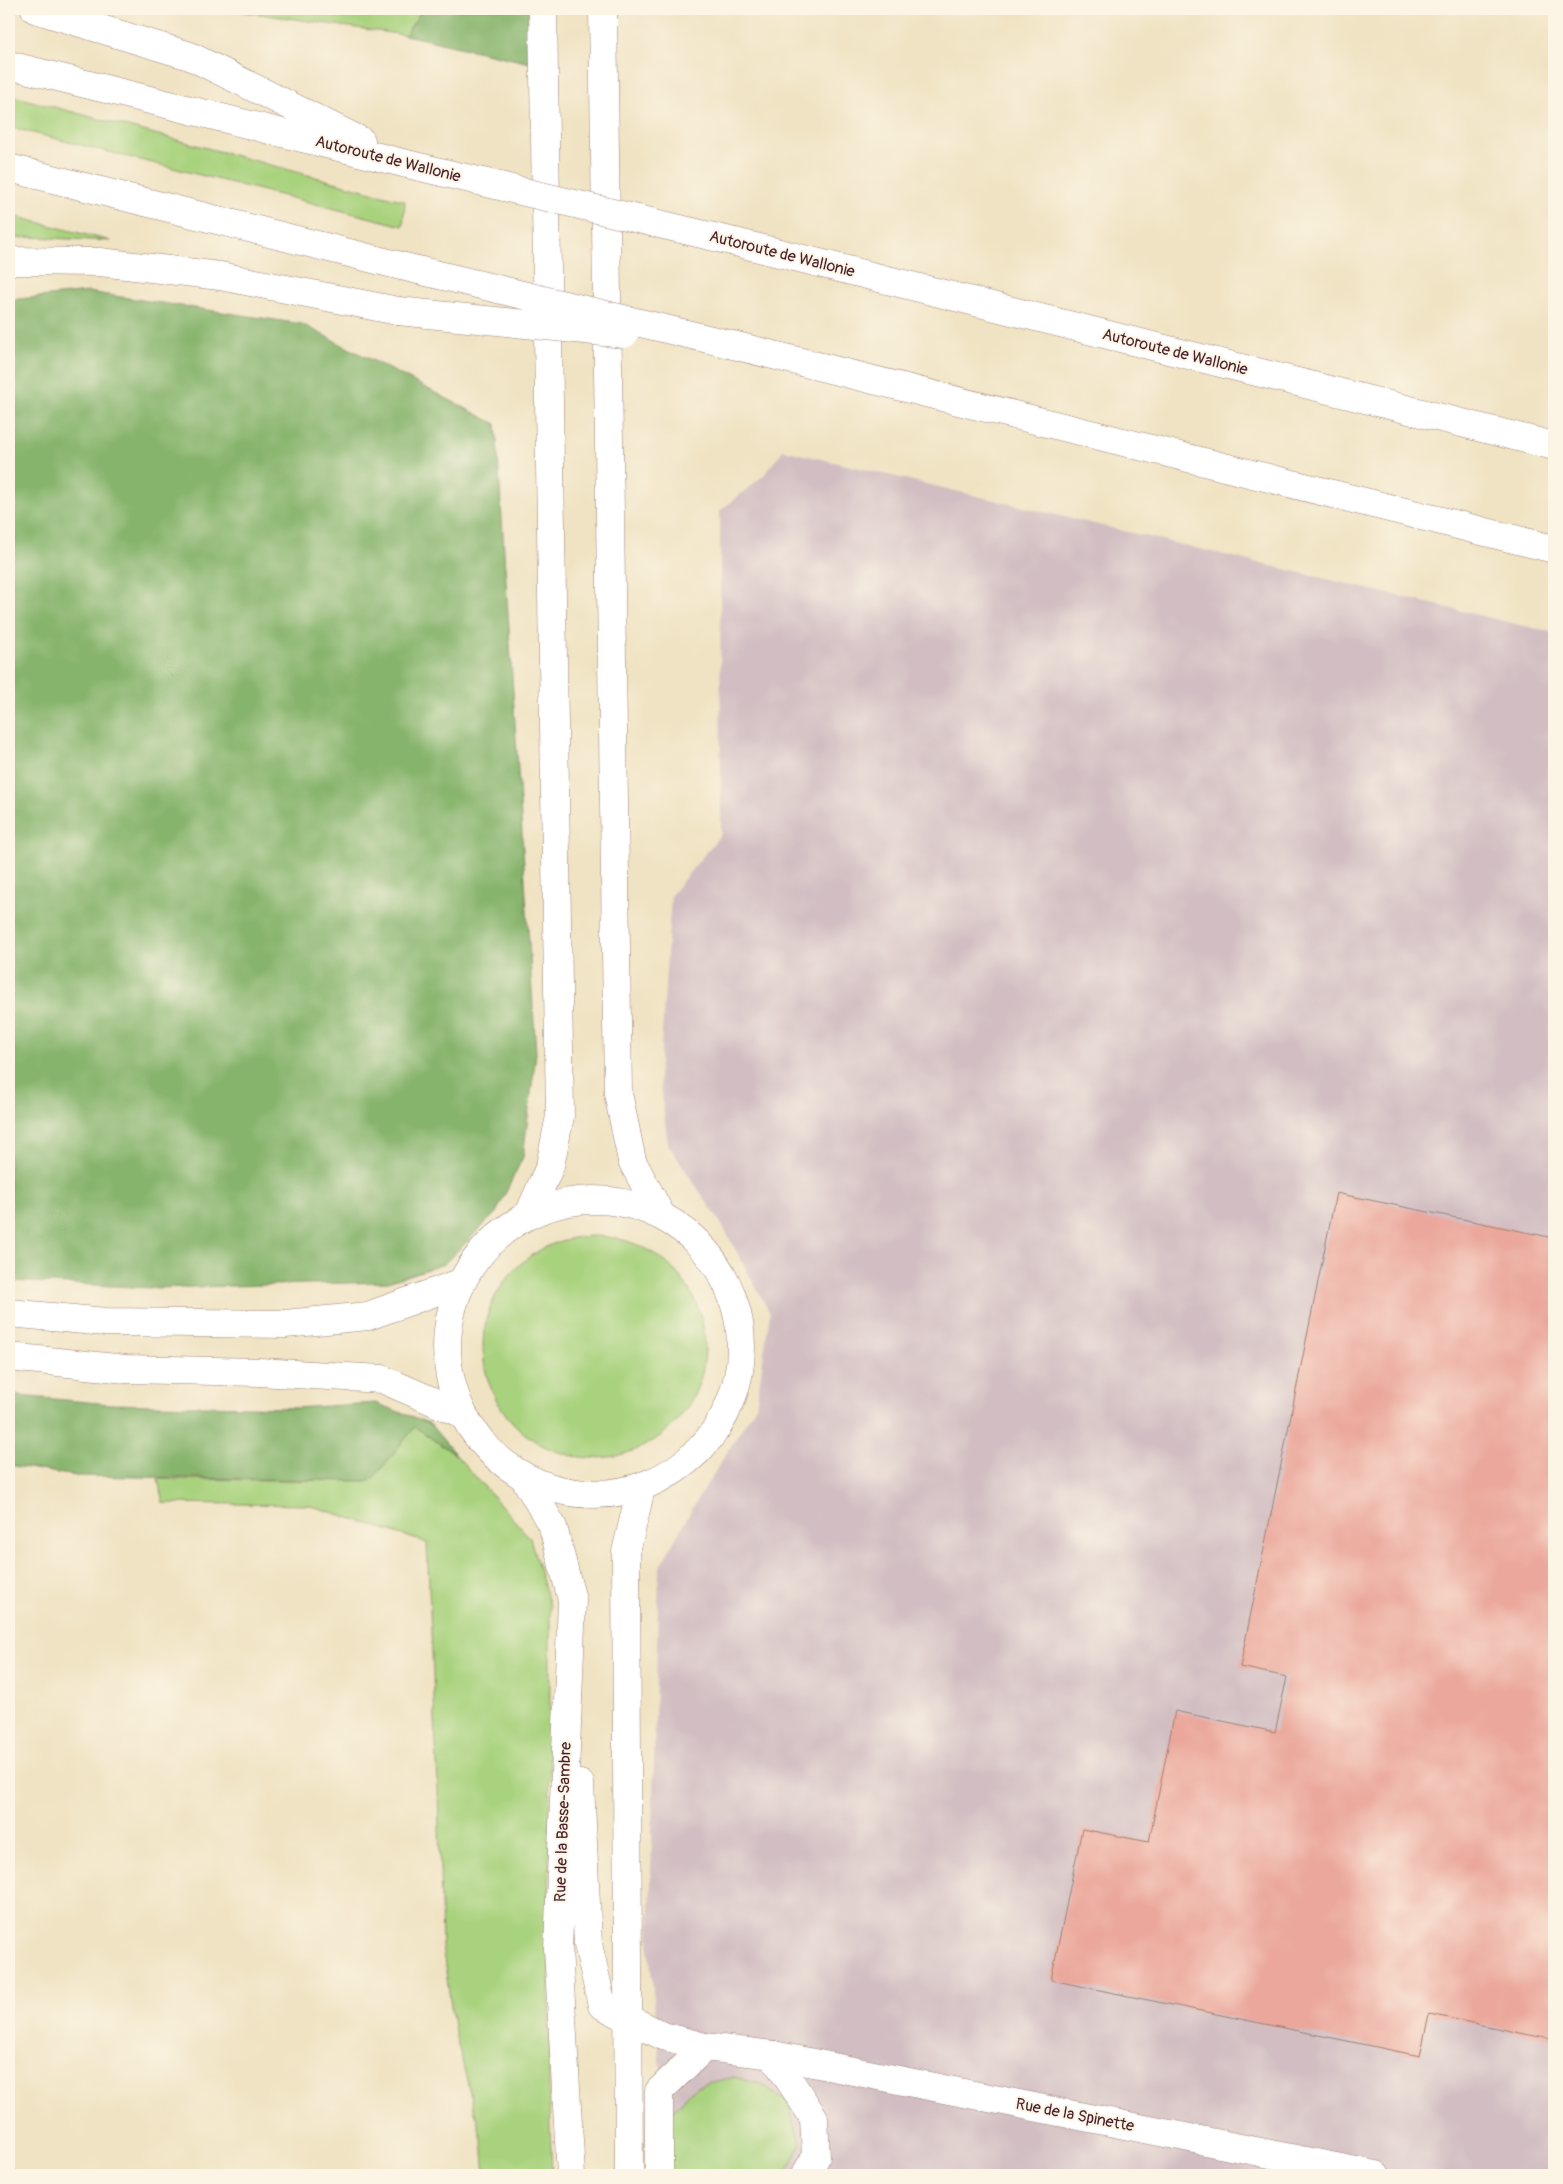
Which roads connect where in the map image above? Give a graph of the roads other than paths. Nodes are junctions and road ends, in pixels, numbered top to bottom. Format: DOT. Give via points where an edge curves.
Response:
graph roads {
  1 [pos="36,9"];
  2 [pos="543,9"];
  3 [pos="603,9"];
  4 [pos="9,65"];
  5 [pos="407,164"];
  6 [pos="9,168"];
  7 [pos="9,261"];
  8 [pos="733,344"];
  9 [pos="1554,446"];
  10 [pos="1554,549"];
  11 [pos="529,1214"];
  12 [pos="661,1215"];
  13 [pos="460,1283"];
  14 [pos="9,1312"];
  15 [pos="9,1357"];
  16 [pos="462,1414"];
  17 [pos="524,1479"];
  18 [pos="641,1488"];
  19 [pos="572,1600"];
  20 [pos="627,2019"];
  21 [pos="705,2047"];
  22 [pos="773,2055"];
  23 [pos="571,2175"];
  24 [pos="629,2175"];
  25 [pos="659,2175"];
  26 [pos="805,2175"];
  27 [pos="1376,2175"];
  1 -- 5 [label="main road" via="190,56"];
  2 -- 11 [label="main road" via="560,1116 550,1166"];
  3 -- 12 [label="main road" via="618,1093 632,1161"];
  4 -- 5 [label="main road, Autoroute de Wallonie"];
  5 -- 9 [label="main road, Autoroute de Wallonie, bridge" via="735,242"];
  6 -- 8 [label="main road, bridge" via="401,266"];
  7 -- 8 [label="main road, bridge" via="100,262 220,276 398,311"];
  8 -- 10 [label="main road"];
  11 -- 12 [label="main road" via="572,1200 617,1201"];
  11 -- 13 [label="main road" via="501,1232 478,1255"];
  12 -- 18 [label="main road" via="701,1244 730,1285 742,1334 738,1383 719,1429 685,1465"];
  13 -- 14 [label="main road" via="368,1316 285,1324 106,1322"];
  13 -- 16 [label="main road" via="448,1326 448,1371"];
  15 -- 16 [label="main road" via="126,1369 382,1379"];
  16 -- 17 [label="main road" via="488,1451"];
  17 -- 18 [label="main road" via="562,1492 602,1496"];
  17 -- 19 [label="main road, Rue de la Basse-Sambre" via="553,1526"];
  18 -- 20 [label="main road" via="626,1552"];
  19 -- 20 [label="main road, Rue de la Spinette" via="588,1944 602,2004"];
  19 -- 23 [label="main road, Rue de la Basse-Sambre" via="558,1950"];
  20 -- 21 [label="main road, Rue de la Spinette" via="663,2036"];
  20 -- 24 [label="main road"];
  21 -- 22 [label="main road, Rue de la Spinette"];
  21 -- 25 [label="main road" via="659,2090"];
  22 -- 26 [label="main road" via="814,2118 816,2157"];
  22 -- 27 [label="main road, Rue de la Spinette"];
}
